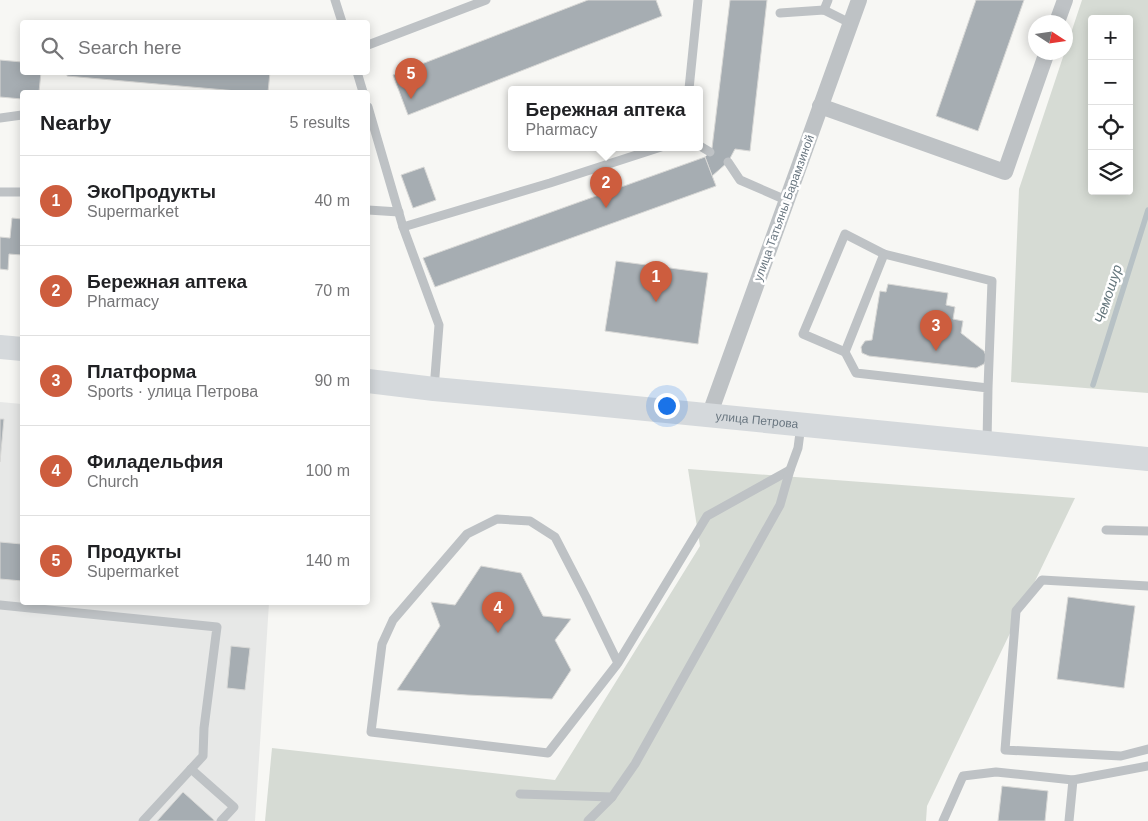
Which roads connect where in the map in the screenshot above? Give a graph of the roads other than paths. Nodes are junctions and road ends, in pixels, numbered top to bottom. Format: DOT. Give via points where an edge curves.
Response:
graph roads {
  1 [pos="335,0"];
  2 [pos="486,0"];
  3 [pos="698,0"];
  4 [pos="828,0"];
  5 [pos="859,0"];
  6 [pos="1065,0"];
  7 [pos="824,10"];
  8 [pos="780,13"];
  9 [pos="1060,15"];
  10 [pos="341,20"];
  11 [pos="850,23"];
  12 [pos="370,44"];
  13 [pos="1043,60"];
  14 [pos="358,75"];
  15 [pos="689,86"];
  16 [pos="362,90"];
  17 [pos="820,106"];
  18 [pos="20,115"];
  19 [pos="0,118"];
  20 [pos="370,123"];
  21 [pos="703,148"];
  22 [pos="649,151"];
  23 [pos="710,152"];
  24 [pos="728,162"];
  25 [pos="0,192"];
  26 [pos="20,192"];
  27 [pos="786,200"];
  28 [pos="370,210"];
  29 [pos="399,212"];
  30 [pos="403,227"];
  31 [pos="884,254"];
  32 [pos="0,347"];
  33 [pos="20,349"];
  34 [pos="844,352"];
  35 [pos="370,381"];
  36 [pos="988,388"];
  37 [pos="434,389"];
  38 [pos="709,416"];
  39 [pos="801,425"];
  40 [pos="987,443"];
  41 [pos="1148,459"];
  42 [pos="790,470"];
  43 [pos="1106,530"];
  44 [pos="1148,532"];
  45 [pos="1148,586"];
  46 [pos="0,605"];
  47 [pos="618,663"];
  48 [pos="1148,749"];
  49 [pos="1148,766"];
  50 [pos="191,769"];
  51 [pos="1074,780"];
  52 [pos="520,794"];
  53 [pos="612,797"];
  54 [pos="143,821"];
  55 [pos="221,821"];
  56 [pos="588,821"];
  57 [pos="943,821"];
  58 [pos="1069,821"];
  1 -- 10 [label="lane"];
  2 -- 12 [label="lane"];
  3 -- 15 [label="lane"];
  4 -- 7 [label="lane"];
  5 -- 11 [label="street, улица Татьяны Барамзиной"];
  6 -- 9 [label="street"];
  7 -- 8 [label="lane"];
  7 -- 11 [label="lane"];
  11 -- 17 [label="street, улица Татьяны Барамзиной"];
  13 -- 17 [label="street" via="1005,172"];
  14 -- 16 [label="lane"];
  17 -- 27 [label="street, улица Татьяны Барамзиной"];
  18 -- 19 [label="lane"];
  20 -- 29 [label="lane"];
  21 -- 23 [label="lane"];
  22 -- 30 [label="lane"];
  24 -- 27 [label="lane" via="740,180"];
  25 -- 26 [label="lane"];
  27 -- 38 [label="street, улица Татьяны Барамзиной"];
  28 -- 29 [label="lane"];
  29 -- 30 [label="lane"];
  30 -- 37 [label="lane" via="439,324"];
  31 -- 34 [label="lane"];
  31 -- 34 [label="lane" via="845,234 803,334"];
  31 -- 36 [label="lane" via="992,281"];
  32 -- 33 [label="main road"];
  34 -- 36 [label="lane" via="856,373"];
  35 -- 37 [label="main road, улица Петрова"];
  36 -- 40 [label="lane"];
  37 -- 38 [label="main road, улица Петрова"];
  38 -- 39 [label="main road, улица Петрова"];
  39 -- 40 [label="main road, улица Петрова"];
  39 -- 42 [label="lane" via="798,448"];
  40 -- 41 [label="main road, улица Петрова"];
  42 -- 47 [label="lane" via="707,516"];
  42 -- 53 [label="lane" via="780,505 636,764"];
  43 -- 44 [label="lane"];
  45 -- 48 [label="lane" via="1042,580 1016,611 1005,750 1121,756"];
  46 -- 50 [label="lane" via="217,627 203,756"];
  47 -- 47 [label="lane" via="548,753 370,732 382,644 393,620 467,534 497,519 530,521 555,538"];
  49 -- 51 [label="lane"];
  50 -- 54 [label="lane"];
  50 -- 55 [label="lane" via="234,807"];
  51 -- 57 [label="lane" via="996,772 963,776"];
  51 -- 58 [label="lane"];
  52 -- 53 [label="lane"];
  53 -- 56 [label="lane"];
}
